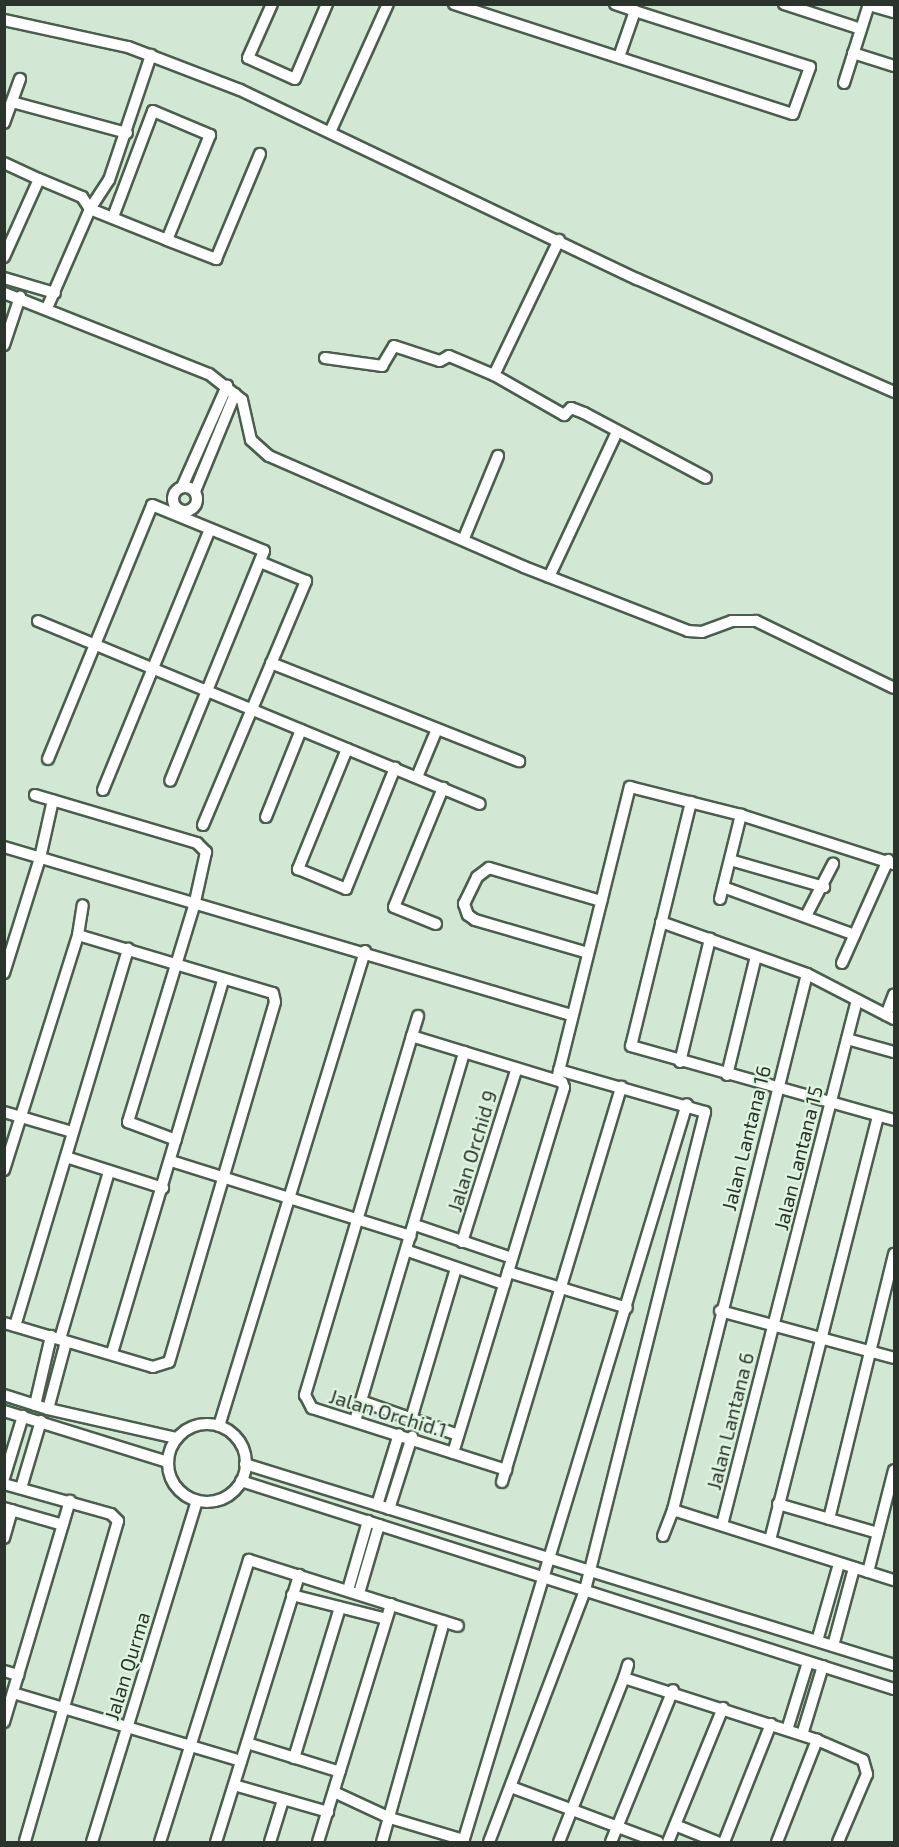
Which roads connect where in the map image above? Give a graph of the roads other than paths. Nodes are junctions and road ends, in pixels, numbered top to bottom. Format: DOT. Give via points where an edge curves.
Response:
graph roads {
  1 [pos="272,4"];
  2 [pos="327,4"];
  3 [pos="388,4"];
  4 [pos="454,4"];
  5 [pos="615,4"];
  6 [pos="784,4"];
  7 [pos="869,5"];
  8 [pos="635,11"];
  9 [pos="894,12"];
  10 [pos="4,20"];
  11 [pos="861,29"];
  12 [pos="853,53"];
  13 [pos="151,55"];
  14 [pos="620,57"];
  15 [pos="894,66"];
  16 [pos="20,79"];
  17 [pos="844,83"];
  18 [pos="12,102"];
  19 [pos="4,123"];
  20 [pos="331,130"];
  21 [pos="127,133"];
  22 [pos="260,154"];
  23 [pos="4,162"];
  24 [pos="39,179"];
  25 [pos="90,209"];
  26 [pos="113,217"];
  27 [pos="167,240"];
  28 [pos="558,243"];
  29 [pos="4,257"];
  30 [pos="4,278"];
  31 [pos="4,293"];
  32 [pos="54,293"];
  33 [pos="20,297"];
  34 [pos="47,308"];
  35 [pos="4,345"];
  36 [pos="326,358"];
  37 [pos="494,375"];
  38 [pos="231,390"];
  39 [pos="894,392"];
  40 [pos="617,432"];
  41 [pos="498,456"];
  42 [pos="706,478"];
  43 [pos="182,487"];
  44 [pos="195,491"];
  45 [pos="174,502"];
  46 [pos="164,510"];
  47 [pos="189,515"];
  48 [pos="210,529"];
  49 [pos="464,538"];
  50 [pos="260,562"];
  51 [pos="549,577"];
  52 [pos="38,621"];
  53 [pos="95,645"];
  54 [pos="271,663"];
  55 [pos="153,669"];
  56 [pos="894,688"];
  57 [pos="207,691"];
  58 [pos="252,709"];
  59 [pos="437,729"];
  60 [pos="301,730"];
  61 [pos="348,749"];
  62 [pos="48,759"];
  63 [pos="519,761"];
  64 [pos="395,768"];
  65 [pos="417,777"];
  66 [pos="170,781"];
  67 [pos="443,788"];
  68 [pos="103,790"];
  69 [pos="35,795"];
  70 [pos="53,800"];
  71 [pos="691,802"];
  72 [pos="480,804"];
  73 [pos="741,815"];
  74 [pos="266,817"];
  75 [pos="203,825"];
  76 [pos="4,847"];
  77 [pos="40,858"];
  78 [pos="730,860"];
  79 [pos="891,862"];
  80 [pos="833,864"];
  81 [pos="723,887"];
  82 [pos="824,887"];
  83 [pos="720,899"];
  84 [pos="601,901"];
  85 [pos="83,904"];
  86 [pos="194,906"];
  87 [pos="806,916"];
  88 [pos="661,922"];
  89 [pos="436,924"];
  90 [pos="78,935"];
  91 [pos="855,935"];
  92 [pos="710,939"];
  93 [pos="128,949"];
  94 [pos="365,951"];
  95 [pos="588,953"];
  96 [pos="756,956"];
  97 [pos="174,963"];
  98 [pos="842,963"];
  99 [pos="4,973"];
  100 [pos="807,974"];
  101 [pos="223,980"];
  102 [pos="894,994"];
  103 [pos="857,1000"];
  104 [pos="571,1015"];
  105 [pos="418,1016"];
  106 [pos="890,1017"];
  107 [pos="412,1036"];
  108 [pos="847,1039"];
  109 [pos="464,1052"];
  110 [pos="894,1052"];
  111 [pos="680,1062"];
  112 [pos="516,1071"];
  113 [pos="727,1075"];
  114 [pos="558,1076"];
  115 [pos="621,1087"];
  116 [pos="778,1089"];
  117 [pos="831,1103"];
  118 [pos="687,1104"];
  119 [pos="4,1112"];
  120 [pos="878,1116"];
  121 [pos="19,1117"];
  122 [pos="894,1120"];
  123 [pos="72,1132"];
  124 [pos="176,1140"];
  125 [pos="66,1157"];
  126 [pos="171,1161"];
  127 [pos="4,1170"];
  128 [pos="109,1171"];
  129 [pos="222,1178"];
  130 [pos="163,1188"];
  131 [pos="291,1199"];
  132 [pos="359,1220"];
  133 [pos="413,1230"];
  134 [pos="462,1242"];
  135 [pos="408,1251"];
  136 [pos="894,1254"];
  137 [pos="512,1258"];
  138 [pos="456,1268"];
  139 [pos="508,1272"];
  140 [pos="504,1284"];
  141 [pos="562,1288"];
  142 [pos="627,1308"];
  143 [pos="720,1311"];
  144 [pos="10,1324"];
  145 [pos="773,1325"];
  146 [pos="822,1338"];
  147 [pos="59,1339"];
  148 [pos="871,1351"];
  149 [pos="112,1353"];
  150 [pos="894,1358"];
  151 [pos="4,1395"];
  152 [pos="362,1401"];
  153 [pos="35,1405"];
  154 [pos="48,1409"];
  155 [pos="4,1411"];
  156 [pos="23,1416"];
  157 [pos="412,1416"];
  158 [pos="41,1421"];
  159 [pos="355,1421"];
  160 [pos="219,1426"];
  161 [pos="399,1434"];
  162 [pos="458,1435"];
  163 [pos="412,1437"];
  164 [pos="177,1438"];
  165 [pos="453,1453"];
  166 [pos="168,1462"];
  167 [pos="245,1464"];
  168 [pos="506,1470"];
  169 [pos="894,1470"];
  170 [pos="4,1478"];
  171 [pos="241,1481"];
  172 [pos="502,1482"];
  173 [pos="4,1484"];
  174 [pos="21,1488"];
  175 [pos="70,1501"];
  176 [pos="197,1501"];
  177 [pos="778,1504"];
  178 [pos="377,1505"];
  179 [pos="8,1509"];
  180 [pos="389,1509"];
  181 [pos="672,1510"];
  182 [pos="829,1519"];
  183 [pos="368,1521"];
  184 [pos="63,1525"];
  185 [pos="379,1525"];
  186 [pos="722,1525"];
  187 [pos="878,1533"];
  188 [pos="663,1536"];
  189 [pos="4,1538"];
  190 [pos="770,1540"];
  191 [pos="550,1559"];
  192 [pos="839,1564"];
  193 [pos="854,1568"];
  194 [pos="589,1570"];
  195 [pos="868,1572"];
  196 [pos="298,1575"];
  197 [pos="544,1578"];
  198 [pos="894,1580"];
  199 [pos="585,1590"];
  200 [pos="353,1592"];
  201 [pos="292,1595"];
  202 [pos="391,1604"];
  203 [pos="340,1608"];
  204 [pos="386,1619"];
  205 [pos="444,1622"];
  206 [pos="458,1626"];
  207 [pos="817,1641"];
  208 [pos="833,1646"];
  209 [pos="808,1662"];
  210 [pos="628,1665"];
  211 [pos="894,1665"];
  212 [pos="823,1666"];
  213 [pos="4,1671"];
  214 [pos="18,1675"];
  215 [pos="624,1678"];
  216 [pos="894,1689"];
  217 [pos="673,1690"];
  218 [pos="13,1693"];
  219 [pos="64,1708"];
  220 [pos="723,1708"];
  221 [pos="5,1717"];
  222 [pos="771,1724"];
  223 [pos="126,1727"];
  224 [pos="787,1730"];
  225 [pos="802,1735"];
  226 [pos="817,1740"];
  227 [pos="247,1743"];
  228 [pos="189,1746"];
  229 [pos="294,1758"];
  230 [pos="241,1761"];
  231 [pos="340,1772"];
  232 [pos="234,1785"];
  233 [pos="511,1787"];
  234 [pos="334,1792"];
  235 [pos="283,1800"];
  236 [pos="572,1809"];
  237 [pos="328,1812"];
  238 [pos="390,1818"];
  239 [pos="675,1825"];
  240 [pos="617,1827"];
  241 [pos="464,1841"];
  242 [pos="25,1842"];
  243 [pos="92,1842"];
  244 [pos="160,1842"];
  245 [pos="216,1842"];
  246 [pos="270,1842"];
  247 [pos="318,1842"];
  248 [pos="382,1842"];
  249 [pos="489,1842"];
  250 [pos="559,1842"];
  251 [pos="611,1842"];
  252 [pos="658,1842"];
  253 [pos="668,1842"];
  254 [pos="717,1842"];
  255 [pos="724,1842"];
  256 [pos="777,1842"];
  257 [pos="838,1842"];
  1 -- 2 [label="street" via="248,58 295,79"];
  3 -- 20 [label="street"];
  4 -- 14 [label="street"];
  5 -- 8 [label="street"];
  6 -- 11 [label="street"];
  7 -- 9 [label="street"];
  7 -- 11 [label="street"];
  8 -- 14 [label="street"];
  8 -- 14 [label="street" via="810,67 794,114"];
  10 -- 13 [label="street" via="75,32"];
  11 -- 12 [label="street"];
  12 -- 15 [label="street"];
  12 -- 17 [label="street"];
  13 -- 20 [label="street"];
  13 -- 21 [label="street"];
  16 -- 18 [label="street"];
  18 -- 19 [label="street"];
  18 -- 21 [label="street"];
  20 -- 28 [label="street"];
  21 -- 25 [label="street" via="109,180"];
  22 -- 27 [label="street" via="216,258"];
  23 -- 24 [label="street"];
  24 -- 25 [label="street" via="82,197"];
  24 -- 29 [label="street"];
  25 -- 26 [label="street"];
  25 -- 32 [label="street"];
  26 -- 27 [label="street"];
  26 -- 27 [label="street" via="153,111 210,135"];
  28 -- 37 [label="street"];
  28 -- 39 [label="street"];
  30 -- 32 [label="street"];
  31 -- 33 [label="street"];
  32 -- 34 [label="street"];
  33 -- 34 [label="street"];
  33 -- 35 [label="street"];
  34 -- 38 [label="street" via="209,374"];
  36 -- 37 [label="street" via="382,366 395,346 440,361 449,356"];
  37 -- 40 [label="street" via="564,415 572,408"];
  38 -- 43 [label="street"];
  38 -- 44 [label="street"];
  38 -- 49 [label="street" via="246,407 251,440 257,449"];
  40 -- 42 [label="street"];
  40 -- 51 [label="street"];
  41 -- 49 [label="street"];
  43 -- 44 [label="street"];
  43 -- 45 [label="street" via="175,493"];
  44 -- 47 [label="street" via="196,505"];
  45 -- 46 [label="street"];
  45 -- 47 [label="street"];
  46 -- 47 [label="street"];
  46 -- 53 [label="street" via="152,505"];
  47 -- 48 [label="street"];
  48 -- 50 [label="street" via="264,551"];
  48 -- 55 [label="street"];
  49 -- 51 [label="street"];
  50 -- 54 [label="street" via="306,581"];
  50 -- 57 [label="street"];
  51 -- 56 [label="street" via="688,631 702,632 738,620 756,621"];
  52 -- 53 [label="street"];
  53 -- 55 [label="street"];
  53 -- 62 [label="street"];
  54 -- 58 [label="street"];
  54 -- 59 [label="street"];
  55 -- 57 [label="street"];
  55 -- 68 [label="street"];
  57 -- 58 [label="street"];
  57 -- 66 [label="street"];
  58 -- 60 [label="street"];
  58 -- 75 [label="street"];
  59 -- 63 [label="street"];
  59 -- 65 [label="street"];
  60 -- 61 [label="street"];
  60 -- 74 [label="street"];
  61 -- 64 [label="street"];
  61 -- 64 [label="street" via="298,869 346,889"];
  64 -- 65 [label="street"];
  65 -- 67 [label="street"];
  67 -- 72 [label="street"];
  67 -- 89 [label="street" via="394,907"];
  69 -- 70 [label="street"];
  70 -- 77 [label="street"];
  70 -- 86 [label="street" via="203,848 207,857"];
  71 -- 73 [label="street"];
  71 -- 84 [label="street" via="633,786 629,789"];
  71 -- 88 [label="street"];
  73 -- 78 [label="street"];
  73 -- 79 [label="street"];
  76 -- 77 [label="street"];
  77 -- 86 [label="street"];
  77 -- 99 [label="street"];
  78 -- 81 [label="street"];
  78 -- 82 [label="street"];
  79 -- 91 [label="street"];
  80 -- 82 [label="street"];
  81 -- 83 [label="street"];
  81 -- 87 [label="street"];
  82 -- 87 [label="street"];
  84 -- 95 [label="street"];
  84 -- 95 [label="street" via="489,868 477,877 464,904 475,920"];
  85 -- 90 [label="street"];
  86 -- 94 [label="street"];
  86 -- 97 [label="street"];
  87 -- 91 [label="street"];
  88 -- 92 [label="street"];
  88 -- 111 [label="street" via="630,1042 634,1050"];
  90 -- 93 [label="street"];
  90 -- 121 [label="street"];
  91 -- 98 [label="street"];
  92 -- 96 [label="street"];
  92 -- 111 [label="street"];
  93 -- 97 [label="street"];
  93 -- 123 [label="street"];
  94 -- 104 [label="street"];
  94 -- 131 [label="street"];
  95 -- 104 [label="street"];
  96 -- 100 [label="street"];
  96 -- 113 [label="street"];
  97 -- 101 [label="street"];
  97 -- 124 [label="street" via="128,1122"];
  100 -- 103 [label="street"];
  100 -- 116 [label="street, Jalan Lantana 16"];
  101 -- 124 [label="street"];
  101 -- 129 [label="street" via="265,990 275,997"];
  102 -- 106 [label="street"];
  103 -- 106 [label="street"];
  103 -- 108 [label="street, Jalan Lantana 15"];
  104 -- 114 [label="street"];
  105 -- 107 [label="street, Jalan Orchid.1"];
  107 -- 109 [label="street"];
  107 -- 132 [label="street, Jalan Orchid.1"];
  108 -- 110 [label="street"];
  108 -- 117 [label="street, Jalan Lantana 15"];
  109 -- 112 [label="street"];
  109 -- 133 [label="street"];
  111 -- 113 [label="street"];
  112 -- 114 [label="street"];
  112 -- 134 [label="street, Jalan Orchid 9"];
  113 -- 116 [label="street"];
  114 -- 115 [label="street"];
  114 -- 137 [label="street" via="564,1092"];
  115 -- 118 [label="street"];
  115 -- 141 [label="street"];
  116 -- 117 [label="street"];
  116 -- 143 [label="street, Jalan Lantana 16"];
  117 -- 120 [label="street"];
  117 -- 145 [label="street, Jalan Lantana 15"];
  118 -- 142 [label="street"];
  118 -- 194 [label="street" via="702,1108 705,1115"];
  119 -- 121 [label="street"];
  120 -- 122 [label="street"];
  120 -- 146 [label="street"];
  121 -- 123 [label="street"];
  121 -- 127 [label="street"];
  123 -- 125 [label="street"];
  124 -- 126 [label="street"];
  125 -- 128 [label="street"];
  125 -- 144 [label="street"];
  126 -- 129 [label="street"];
  126 -- 130 [label="street"];
  128 -- 130 [label="street"];
  128 -- 147 [label="street"];
  129 -- 131 [label="street"];
  129 -- 149 [label="street" via="169,1362 153,1367"];
  130 -- 149 [label="street"];
  131 -- 132 [label="street"];
  131 -- 160 [label="street"];
  132 -- 133 [label="street"];
  132 -- 159 [label="street, Jalan Orchid.1" via="305,1395 312,1408"];
  133 -- 134 [label="street"];
  133 -- 135 [label="street"];
  134 -- 137 [label="street"];
  135 -- 138 [label="street"];
  135 -- 152 [label="street"];
  136 -- 148 [label="street"];
  137 -- 139 [label="street"];
  138 -- 140 [label="street"];
  138 -- 157 [label="street"];
  139 -- 140 [label="street"];
  139 -- 141 [label="street"];
  140 -- 162 [label="street"];
  141 -- 142 [label="street"];
  141 -- 168 [label="street"];
  142 -- 191 [label="street"];
  143 -- 145 [label="street"];
  143 -- 181 [label="street, Jalan Lantana 16"];
  144 -- 147 [label="street"];
  145 -- 146 [label="street"];
  145 -- 186 [label="street, Jalan Lantana 6"];
  146 -- 148 [label="street"];
  146 -- 177 [label="street"];
  147 -- 149 [label="street"];
  147 -- 153 [label="street"];
  147 -- 154 [label="street"];
  148 -- 150 [label="street"];
  148 -- 182 [label="street"];
  151 -- 153 [label="street"];
  152 -- 157 [label="street"];
  152 -- 159 [label="street"];
  153 -- 154 [label="street"];
  154 -- 164 [label="street"];
  155 -- 156 [label="street"];
  156 -- 158 [label="street"];
  156 -- 170 [label="street"];
  157 -- 162 [label="street"];
  158 -- 166 [label="street"];
  158 -- 174 [label="street"];
  159 -- 161 [label="street, Jalan Orchid.1"];
  160 -- 164 [label="street" via="192,1427"];
  160 -- 167 [label="street" via="238,1441"];
  161 -- 163 [label="street, Jalan Orchid.1"];
  161 -- 178 [label="street"];
  162 -- 165 [label="street"];
  163 -- 165 [label="street, Jalan Orchid.1"];
  163 -- 180 [label="street"];
  164 -- 166 [label="street"];
  165 -- 168 [label="street, Jalan Orchid.1"];
  166 -- 176 [label="street" via="176,1486"];
  167 -- 171 [label="street"];
  167 -- 178 [label="street"];
  168 -- 172 [label="street"];
  169 -- 187 [label="street"];
  171 -- 176 [label="street" via="222,1498"];
  171 -- 183 [label="street"];
  173 -- 174 [label="street"];
  174 -- 175 [label="street"];
  175 -- 184 [label="street"];
  175 -- 219 [label="street" via="111,1514 118,1521"];
  176 -- 223 [label="street, Jalan Qurma"];
  177 -- 182 [label="street"];
  177 -- 190 [label="street"];
  178 -- 180 [label="street"];
  179 -- 184 [label="street"];
  179 -- 189 [label="street"];
  180 -- 191 [label="street"];
  181 -- 186 [label="street"];
  181 -- 188 [label="street, Jalan Lantana 16"];
  182 -- 187 [label="street"];
  183 -- 185 [label="street"];
  183 -- 200 [label="street"];
  184 -- 214 [label="street"];
  185 -- 197 [label="street"];
  185 -- 200 [label="street"];
  186 -- 190 [label="street"];
  187 -- 195 [label="street"];
  190 -- 192 [label="street"];
  191 -- 194 [label="street"];
  191 -- 197 [label="street"];
  192 -- 193 [label="street"];
  192 -- 207 [label="street"];
  193 -- 195 [label="street"];
  193 -- 208 [label="street"];
  194 -- 199 [label="street"];
  194 -- 207 [label="street"];
  195 -- 198 [label="street"];
  196 -- 200 [label="street"];
  196 -- 201 [label="street"];
  196 -- 228 [label="street" via="255,1560 246,1563"];
  197 -- 199 [label="street"];
  197 -- 241 [label="street"];
  199 -- 209 [label="street"];
  199 -- 233 [label="street"];
  200 -- 202 [label="street"];
  201 -- 203 [label="street"];
  201 -- 227 [label="street"];
  202 -- 204 [label="street"];
  202 -- 205 [label="street"];
  203 -- 204 [label="street"];
  203 -- 229 [label="street"];
  204 -- 231 [label="street"];
  205 -- 206 [label="street"];
  205 -- 238 [label="street"];
  207 -- 208 [label="street"];
  208 -- 211 [label="street"];
  209 -- 212 [label="street"];
  209 -- 224 [label="street"];
  210 -- 215 [label="street"];
  212 -- 216 [label="street"];
  212 -- 225 [label="street"];
  213 -- 214 [label="street"];
  214 -- 218 [label="street"];
  215 -- 217 [label="street"];
  215 -- 236 [label="street"];
  217 -- 220 [label="street"];
  217 -- 240 [label="street"];
  218 -- 219 [label="street"];
  218 -- 221 [label="street"];
  219 -- 223 [label="street"];
  219 -- 242 [label="street"];
  220 -- 222 [label="street"];
  220 -- 239 [label="street"];
  222 -- 224 [label="street"];
  222 -- 255 [label="street"];
  223 -- 228 [label="street"];
  223 -- 243 [label="street, Jalan Qurma"];
  224 -- 225 [label="street"];
  225 -- 226 [label="street"];
  226 -- 256 [label="street"];
  226 -- 257 [label="street" via="857,1756 867,1765 867,1774"];
  227 -- 229 [label="street"];
  227 -- 230 [label="street"];
  228 -- 230 [label="street"];
  228 -- 244 [label="street"];
  229 -- 231 [label="street"];
  230 -- 232 [label="street"];
  231 -- 234 [label="street"];
  232 -- 235 [label="street"];
  232 -- 245 [label="street"];
  233 -- 236 [label="street"];
  233 -- 249 [label="street"];
  234 -- 237 [label="street"];
  234 -- 238 [label="street"];
  235 -- 237 [label="street"];
  235 -- 246 [label="street"];
  236 -- 240 [label="street"];
  236 -- 250 [label="street"];
  237 -- 247 [label="street"];
  238 -- 241 [label="street"];
  238 -- 248 [label="street"];
  239 -- 253 [label="street"];
  239 -- 254 [label="street"];
  240 -- 251 [label="street"];
  240 -- 252 [label="street"];
}
